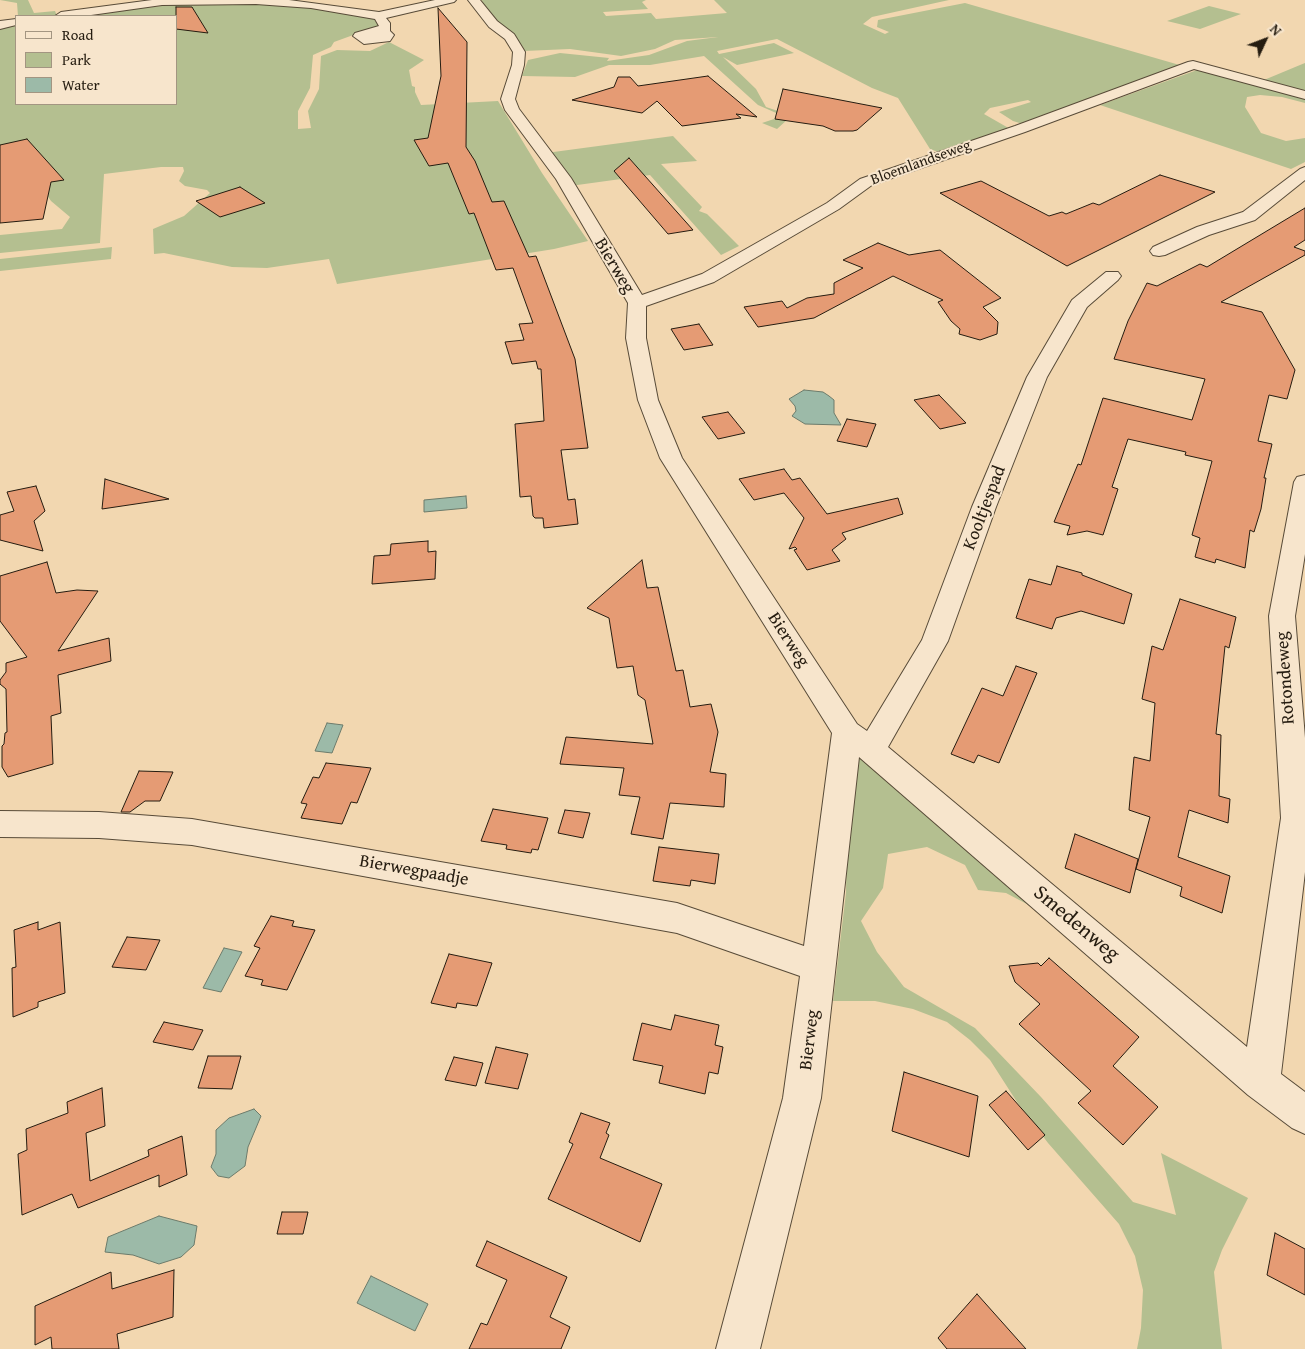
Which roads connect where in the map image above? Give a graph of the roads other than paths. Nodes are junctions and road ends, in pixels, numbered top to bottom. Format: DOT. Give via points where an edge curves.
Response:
graph roads {
  1 [pos="450,0"];
  2 [pos="474,0"];
  3 [pos="68,15"];
  4 [pos="379,16"];
  5 [pos="15,22"];
  6 [pos="0,25"];
  7 [pos="385,28"];
  8 [pos="1305,95"];
  9 [pos="1305,172"];
  10 [pos="1159,251"];
  11 [pos="1112,276"];
  12 [pos="637,304"];
  13 [pos="1305,482"];
  14 [pos="859,741"];
  15 [pos="0,824"];
  16 [pos="819,967"];
  17 [pos="1261,1082"];
  18 [pos="1305,1115"];
  19 [pos="738,1349"];
  1 -- 4 [label="street"];
  2 -- 12 [label="street, Bierweg" via="493,24 510,37 519,52 508,99 512,110 563,178"];
  3 -- 4 [label="street" via="162,2 206,0 287,3"];
  4 -- 7 [label="street"];
  5 -- 6 [label="street"];
  8 -- 12 [label="street, Bloemlandseweg" via="1193,65 866,182 833,206 708,278"];
  9 -- 10 [label="street" via="1249,216 1203,231"];
  11 -- 14 [label="street, Kooltjespad" via="1079,304 1037,377 984,507 935,641"];
  12 -- 14 [label="street, Bierweg" via="636,338 648,400 671,458"];
  13 -- 17 [label="street, Rotondeweg" via="1282,616 1296,818"];
  14 -- 16 [label="street, Bierweg"];
  14 -- 17 [label="street, Smedenweg"];
  15 -- 16 [label="street, Bierwegpaadje" via="99,825 192,832 676,918"];
  16 -- 19 [label="street, Bierweg" via="802,1098"];
  17 -- 18 [label="street, Smedenweg"];
}
